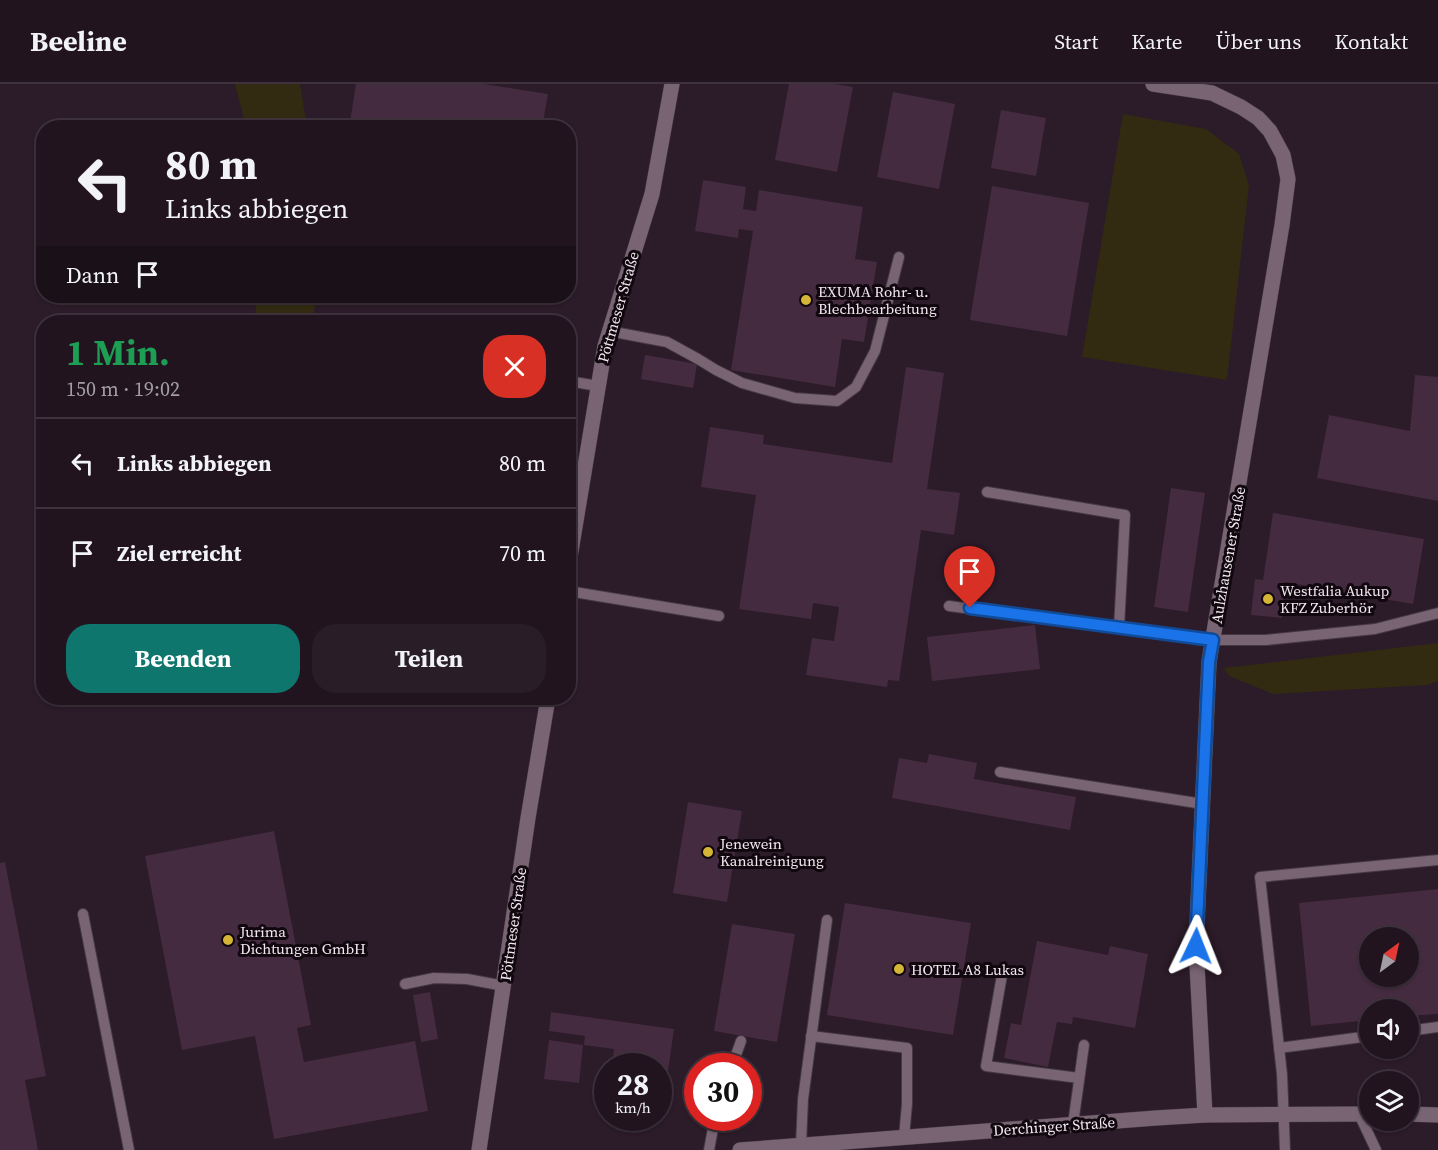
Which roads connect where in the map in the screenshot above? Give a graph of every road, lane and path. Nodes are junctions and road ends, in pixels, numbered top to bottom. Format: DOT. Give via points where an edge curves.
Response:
graph roads {
  1 [pos="672,84"];
  2 [pos="1154,84"];
  3 [pos="899,257"];
  4 [pos="609,331"];
  5 [pos="576,382"];
  6 [pos="598,386"];
  7 [pos="987,492"];
  8 [pos="576,520"];
  9 [pos="576,592"];
  10 [pos="949,606"];
  11 [pos="1438,613"];
  12 [pos="719,616"];
  13 [pos="1119,628"];
  14 [pos="1213,640"];
  15 [pos="547,705"];
  16 [pos="1000,772"];
  17 [pos="1203,804"];
  18 [pos="1438,860"];
  19 [pos="83,914"];
  20 [pos="827,920"];
  21 [pos="1002,975"];
  22 [pos="405,984"];
  23 [pos="504,986"];
  24 [pos="1438,1027"];
  25 [pos="1419,1029"];
  26 [pos="811,1036"];
  27 [pos="1359,1037"];
  28 [pos="741,1041"];
  29 [pos="1084,1045"];
  30 [pos="1279,1048"];
  31 [pos="737,1053"];
  32 [pos="1079,1078"];
  33 [pos="1284,1114"];
  34 [pos="1359,1114"];
  35 [pos="1419,1114"];
  36 [pos="1205,1115"];
  37 [pos="1438,1115"];
  38 [pos="1073,1124"];
  39 [pos="713,1131"];
  40 [pos="1370,1131"];
  41 [pos="904,1137"];
  42 [pos="801,1145"];
  43 [pos="129,1150"];
  44 [pos="479,1150"];
  45 [pos="709,1150"];
  46 [pos="740,1150"];
  47 [pos="1285,1150"];
  48 [pos="1376,1150"];
  1 -- 4 [label="street, Pöttmeser Straße" via="652,194"];
  2 -- 14 [label="street, Aulzhausener Straße" via="1212,93 1257,118 1270,131 1283,155 1288,179"];
  3 -- 4 [label="lane" via="875,351 856,387 837,401 795,398 742,383 667,342"];
  4 -- 6 [label="street, Pöttmeser Straße"];
  5 -- 6 [label="lane"];
  6 -- 8 [label="street, Pöttmeser Straße"];
  7 -- 13 [label="lane" via="1125,515"];
  9 -- 12 [label="lane"];
  10 -- 13 [label="lane"];
  11 -- 14 [label="lane" via="1375,629 1266,640"];
  13 -- 14 [label="lane"];
  14 -- 17 [label="street, Aulzhausener Straße"];
  15 -- 23 [label="street, Pöttmeser Straße"];
  16 -- 17 [label="lane"];
  17 -- 36 [label="street, Aulzhausener Straße" via="1196,946"];
  18 -- 30 [label="lane" via="1260,877"];
  19 -- 43 [label="lane"];
  20 -- 26 [label="lane"];
  21 -- 32 [label="lane" via="986,1066"];
  22 -- 23 [label="lane" via="435,978"];
  23 -- 44 [label="street, Pöttmeser Straße"];
  24 -- 25 [label="lane"];
  26 -- 41 [label="lane" via="907,1048"];
  26 -- 42 [label="lane" via="802,1099"];
  27 -- 30 [label="lane"];
  28 -- 31 [label="lane"];
  29 -- 32 [label="lane"];
  30 -- 33 [label="lane"];
  32 -- 38 [label="lane"];
  33 -- 34 [label="street, Derchinger Straße"];
  33 -- 36 [label="street, Derchinger Straße"];
  33 -- 47 [label="lane"];
  35 -- 37 [label="street"];
  36 -- 38 [label="street, Derchinger Straße"];
  38 -- 41 [label="street, Derchinger Straße"];
  39 -- 45 [label="lane"];
  40 -- 48 [label="lane"];
  41 -- 42 [label="street, Derchinger Straße"];
  42 -- 46 [label="street, Derchinger Straße"];
}
